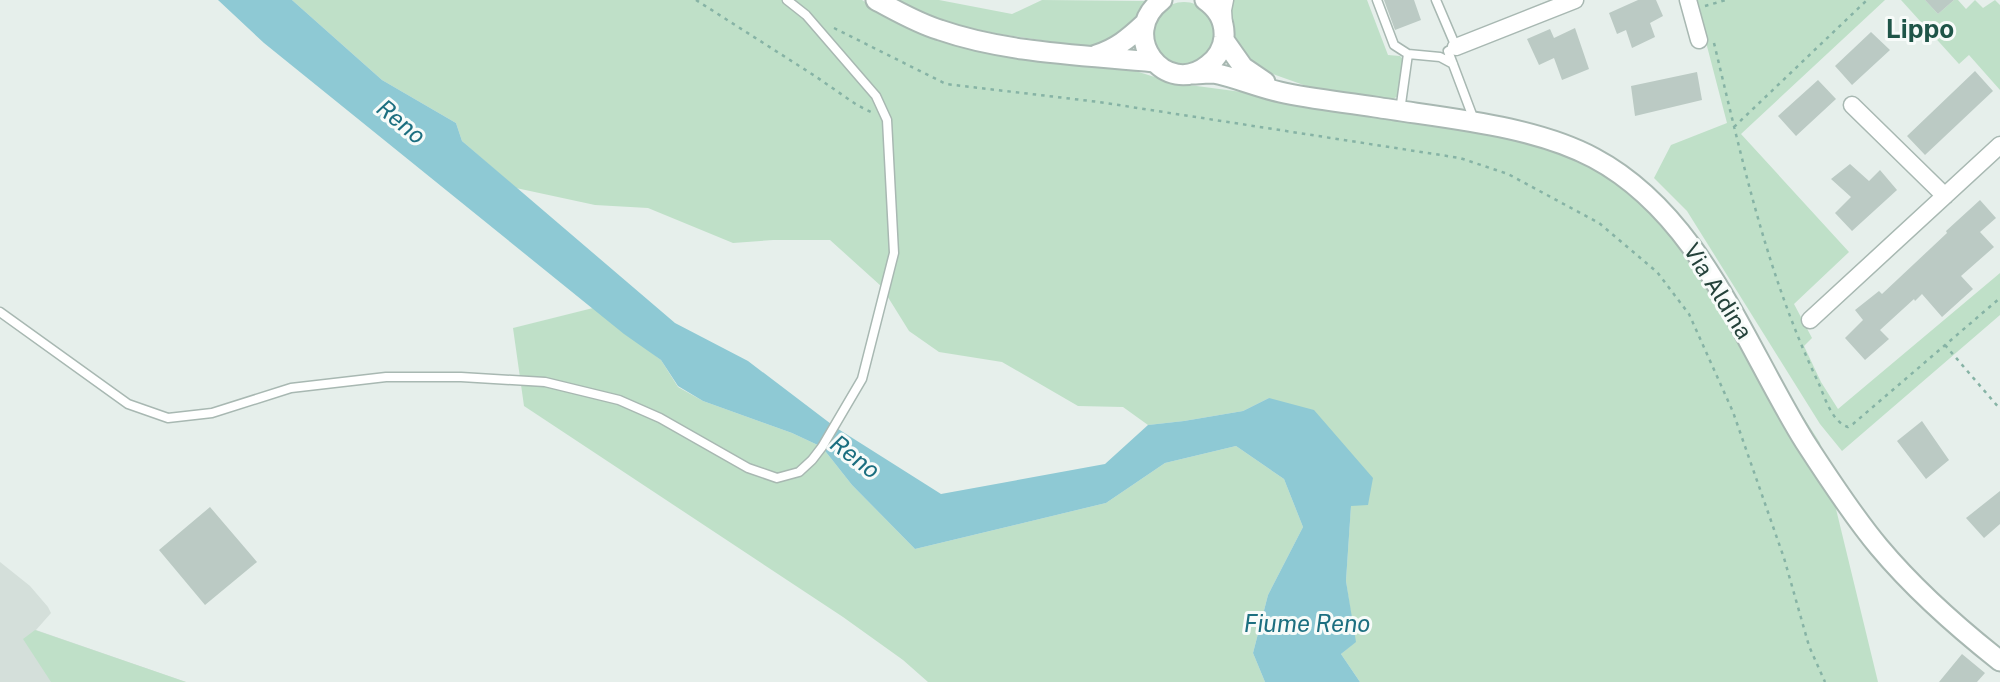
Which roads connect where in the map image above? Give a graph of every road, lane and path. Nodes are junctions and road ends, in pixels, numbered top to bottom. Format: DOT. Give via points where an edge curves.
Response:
graph roads {
  1 [pos="696,0"];
  2 [pos="787,0"];
  3 [pos="876,0"];
  4 [pos="1162,0"];
  5 [pos="1205,0"];
  6 [pos="1225,0"];
  7 [pos="1377,0"];
  8 [pos="1436,0"];
  9 [pos="1574,0"];
  10 [pos="1688,0"];
  11 [pos="1726,0"];
  12 [pos="1867,0"];
  13 [pos="1704,6"];
  14 [pos="1146,13"];
  15 [pos="806,15"];
  16 [pos="1224,34"];
  17 [pos="1698,36"];
  18 [pos="1456,47"];
  19 [pos="1408,54"];
  20 [pos="1092,56"];
  21 [pos="1154,62"];
  22 [pos="1453,64"];
  23 [pos="1191,74"];
  24 [pos="1316,98"];
  25 [pos="1852,105"];
  26 [pos="1400,111"];
  27 [pos="887,120"];
  28 [pos="1475,123"];
  29 [pos="1734,127"];
  30 [pos="2000,145"];
  31 [pos="1945,196"];
  32 [pos="2000,299"];
  33 [pos="0,312"];
  34 [pos="1810,320"];
  35 [pos="1945,345"];
  36 [pos="2000,409"];
  37 [pos="2000,661"];
  38 [pos="1825,682"];
  1 -- 27 [label="path"];
  2 -- 15 [label="lane"];
  3 -- 20 [label="street, Via Aldina" via="940,31 1031,50"];
  4 -- 14 [label="street"];
  5 -- 16 [label="street, Via Aldina" via="1216,9"];
  6 -- 16 [label="street"];
  7 -- 19 [label="lane" via="1394,45"];
  8 -- 18 [label="lane"];
  9 -- 18 [label="street"];
  10 -- 17 [label="street"];
  11 -- 13 [label="path"];
  12 -- 29 [label="path"];
  14 -- 20 [label="street" via="1125,42"];
  14 -- 21 [label="street" via="1144,44"];
  15 -- 27 [label="lane" via="876,96"];
  15 -- 38 [label="path" via="946,84 1099,102 1460,158 1507,174 1599,223 1657,272 1689,314 1733,412 1809,646"];
  16 -- 23 [label="street" via="1213,62"];
  16 -- 24 [label="street, Via Aldina" via="1243,67 1254,76"];
  17 -- 29 [label="path" via="1704,30 1712,35"];
  18 -- 22 [label="lane" via="1448,51"];
  19 -- 22 [label="lane" via="1440,57"];
  19 -- 26 [label="lane"];
  20 -- 21 [label="street, Via Aldina"];
  21 -- 23 [label="street, Via Aldina" via="1171,73"];
  22 -- 28 [label="lane"];
  23 -- 24 [label="street, Via Aldina" via="1211,73"];
  24 -- 26 [label="street, Via Aldina"];
  25 -- 31 [label="street"];
  26 -- 28 [label="street, Via Aldina"];
  27 -- 33 [label="lane" via="894,253 862,379 813,460 799,471 776,478 748,468 619,400 545,382 386,377 291,388 212,413 168,418 128,404"];
  28 -- 37 [label="street, Via Aldina" via="1577,149 1626,178 1664,212 1730,308 1804,440 1878,547 1930,602"];
  29 -- 35 [label="path" via="1765,246 1800,346 1843,426 1848,428"];
  30 -- 31 [label="street"];
  31 -- 34 [label="street"];
  32 -- 35 [label="path"];
  35 -- 36 [label="path"];
}
